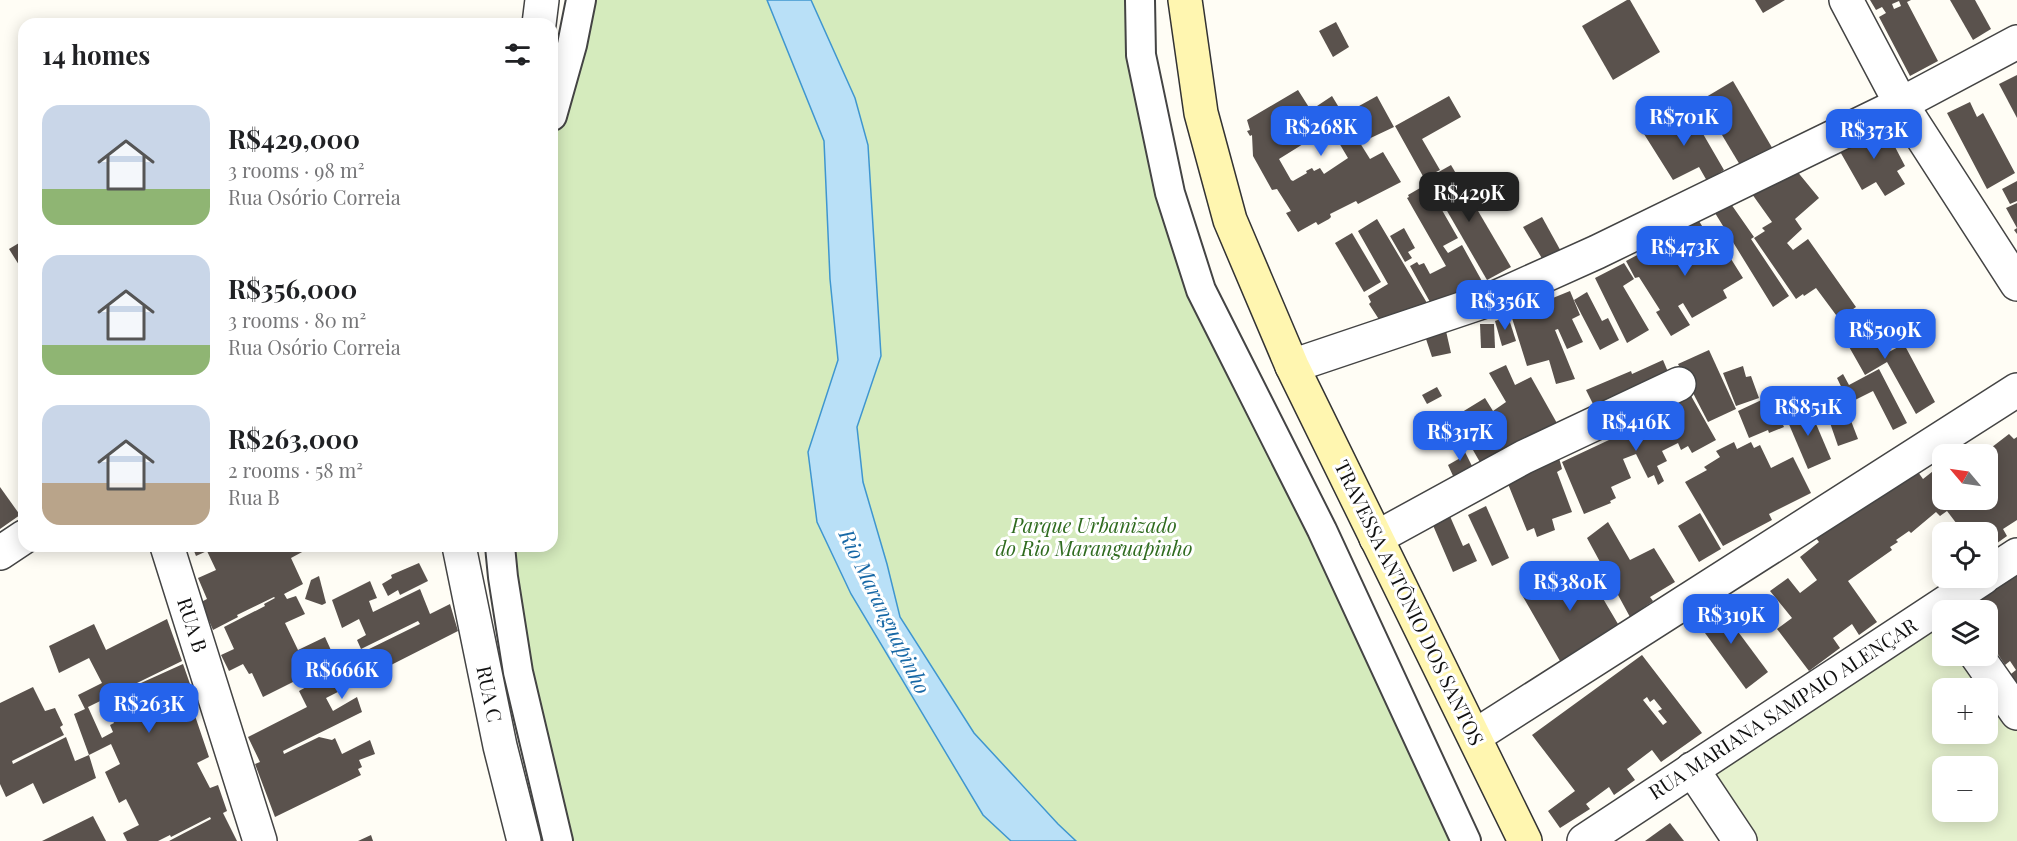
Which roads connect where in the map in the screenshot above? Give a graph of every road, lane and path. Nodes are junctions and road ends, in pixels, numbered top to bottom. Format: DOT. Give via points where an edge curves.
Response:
graph roads {
  1 [pos="542,0"];
  2 [pos="581,0"];
  3 [pos="1140,0"];
  4 [pos="1185,0"];
  5 [pos="1846,0"];
  6 [pos="540,18"];
  7 [pos="2017,42"];
  8 [pos="558,95"];
  9 [pos="1901,104"];
  10 [pos="2017,284"];
  11 [pos="1292,366"];
  12 [pos="1679,384"];
  13 [pos="2017,390"];
  14 [pos="1376,538"];
  15 [pos="18,541"];
  16 [pos="169,552"];
  17 [pos="460,552"];
  18 [pos="500,552"];
  19 [pos="0,553"];
  20 [pos="2017,555"];
  21 [pos="1998,567"];
  22 [pos="1970,588"];
  23 [pos="1954,600"];
  24 [pos="1932,616"];
  25 [pos="1984,666"];
  26 [pos="2017,713"];
  27 [pos="1474,736"];
  28 [pos="1692,769"];
  29 [pos="260,841"];
  30 [pos="524,841"];
  31 [pos="558,841"];
  32 [pos="1466,841"];
  33 [pos="1525,841"];
  34 [pos="1584,841"];
  35 [pos="1740,841"];
  1 -- 6 [label="street"];
  2 -- 8 [label="street"];
  3 -- 32 [label="street" via="1141,55 1170,193 1201,290 1322,530"];
  4 -- 11 [label="main road, TRAVESSA ANTÔNIO DOS SANTOS" via="1201,113 1230,220"];
  5 -- 9 [label="street"];
  7 -- 9 [label="street"];
  9 -- 10 [label="street"];
  9 -- 11 [label="street" via="1497,297"];
  11 -- 14 [label="main road, TRAVESSA ANTÔNIO DOS SANTOS"];
  12 -- 14 [label="street" via="1524,457"];
  13 -- 27 [label="street"];
  14 -- 27 [label="main road, TRAVESSA ANTÔNIO DOS SANTOS"];
  15 -- 19 [label="street"];
  16 -- 29 [label="street, RUA B"];
  17 -- 30 [label="street, RUA C"];
  18 -- 31 [label="street" via="518,672"];
  20 -- 21 [label="street"];
  22 -- 23 [label="street, RUA MARIANA SAMPAIO ALENÇAR"];
  24 -- 28 [label="street, RUA MARIANA SAMPAIO ALENÇAR"];
  25 -- 26 [label="street"];
  27 -- 33 [label="main road, TRAVESSA ANTÔNIO DOS SANTOS"];
  28 -- 34 [label="street, RUA MARIANA SAMPAIO ALENÇAR"];
  28 -- 35 [label="street"];
}
